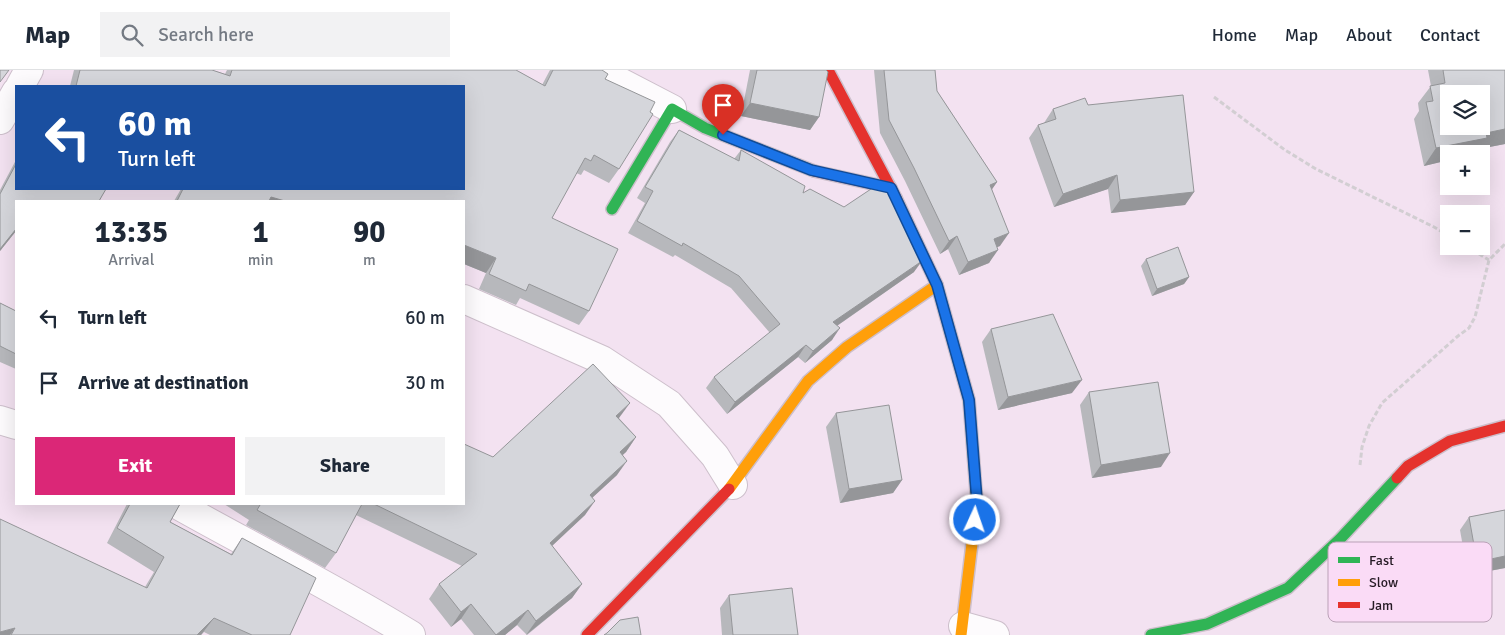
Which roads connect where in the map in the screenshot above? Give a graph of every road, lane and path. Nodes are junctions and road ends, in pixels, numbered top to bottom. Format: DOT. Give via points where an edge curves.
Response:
graph roads {
  1 [pos="29,70"];
  2 [pos="597,70"];
  3 [pos="828,70"];
  4 [pos="21,85"];
  5 [pos="15,94"];
  6 [pos="1214,98"];
  7 [pos="672,109"];
  8 [pos="0,120"];
  9 [pos="891,188"];
  10 [pos="612,209"];
  11 [pos="1440,231"];
  12 [pos="1505,244"];
  13 [pos="1481,255"];
  14 [pos="1490,260"];
  15 [pos="937,285"];
  16 [pos="465,299"];
  17 [pos="0,420"];
  18 [pos="15,425"];
  19 [pos="1505,426"];
  20 [pos="1360,467"];
  21 [pos="733,485"];
  22 [pos="178,505"];
  23 [pos="1337,542"];
  24 [pos="1328,550"];
  25 [pos="962,631"];
  26 [pos="411,635"];
  27 [pos="586,635"];
  28 [pos="994,635"];
  29 [pos="1151,635"];
  1 -- 4 [label="street"];
  2 -- 7 [label="street"];
  3 -- 9 [label="street"];
  5 -- 8 [label="street"];
  6 -- 11 [label="path" via="1316,170"];
  7 -- 9 [label="street" via="705,128 811,170"];
  7 -- 10 [label="street"];
  9 -- 15 [label="street"];
  12 -- 14 [label="path"];
  13 -- 14 [label="path"];
  14 -- 20 [label="path" via="1469,328 1382,402 1369,426"];
  15 -- 21 [label="street" via="846,347 808,381"];
  15 -- 25 [label="street" via="969,400 977,502"];
  16 -- 21 [label="street" via="602,360 668,404 715,456"];
  17 -- 18 [label="street"];
  19 -- 23 [label="street" via="1450,441 1408,466"];
  21 -- 27 [label="street"];
  22 -- 26 [label="street"];
  24 -- 29 [label="street" via="1288,588 1240,611 1206,624"];
  25 -- 28 [label="street"];
}
